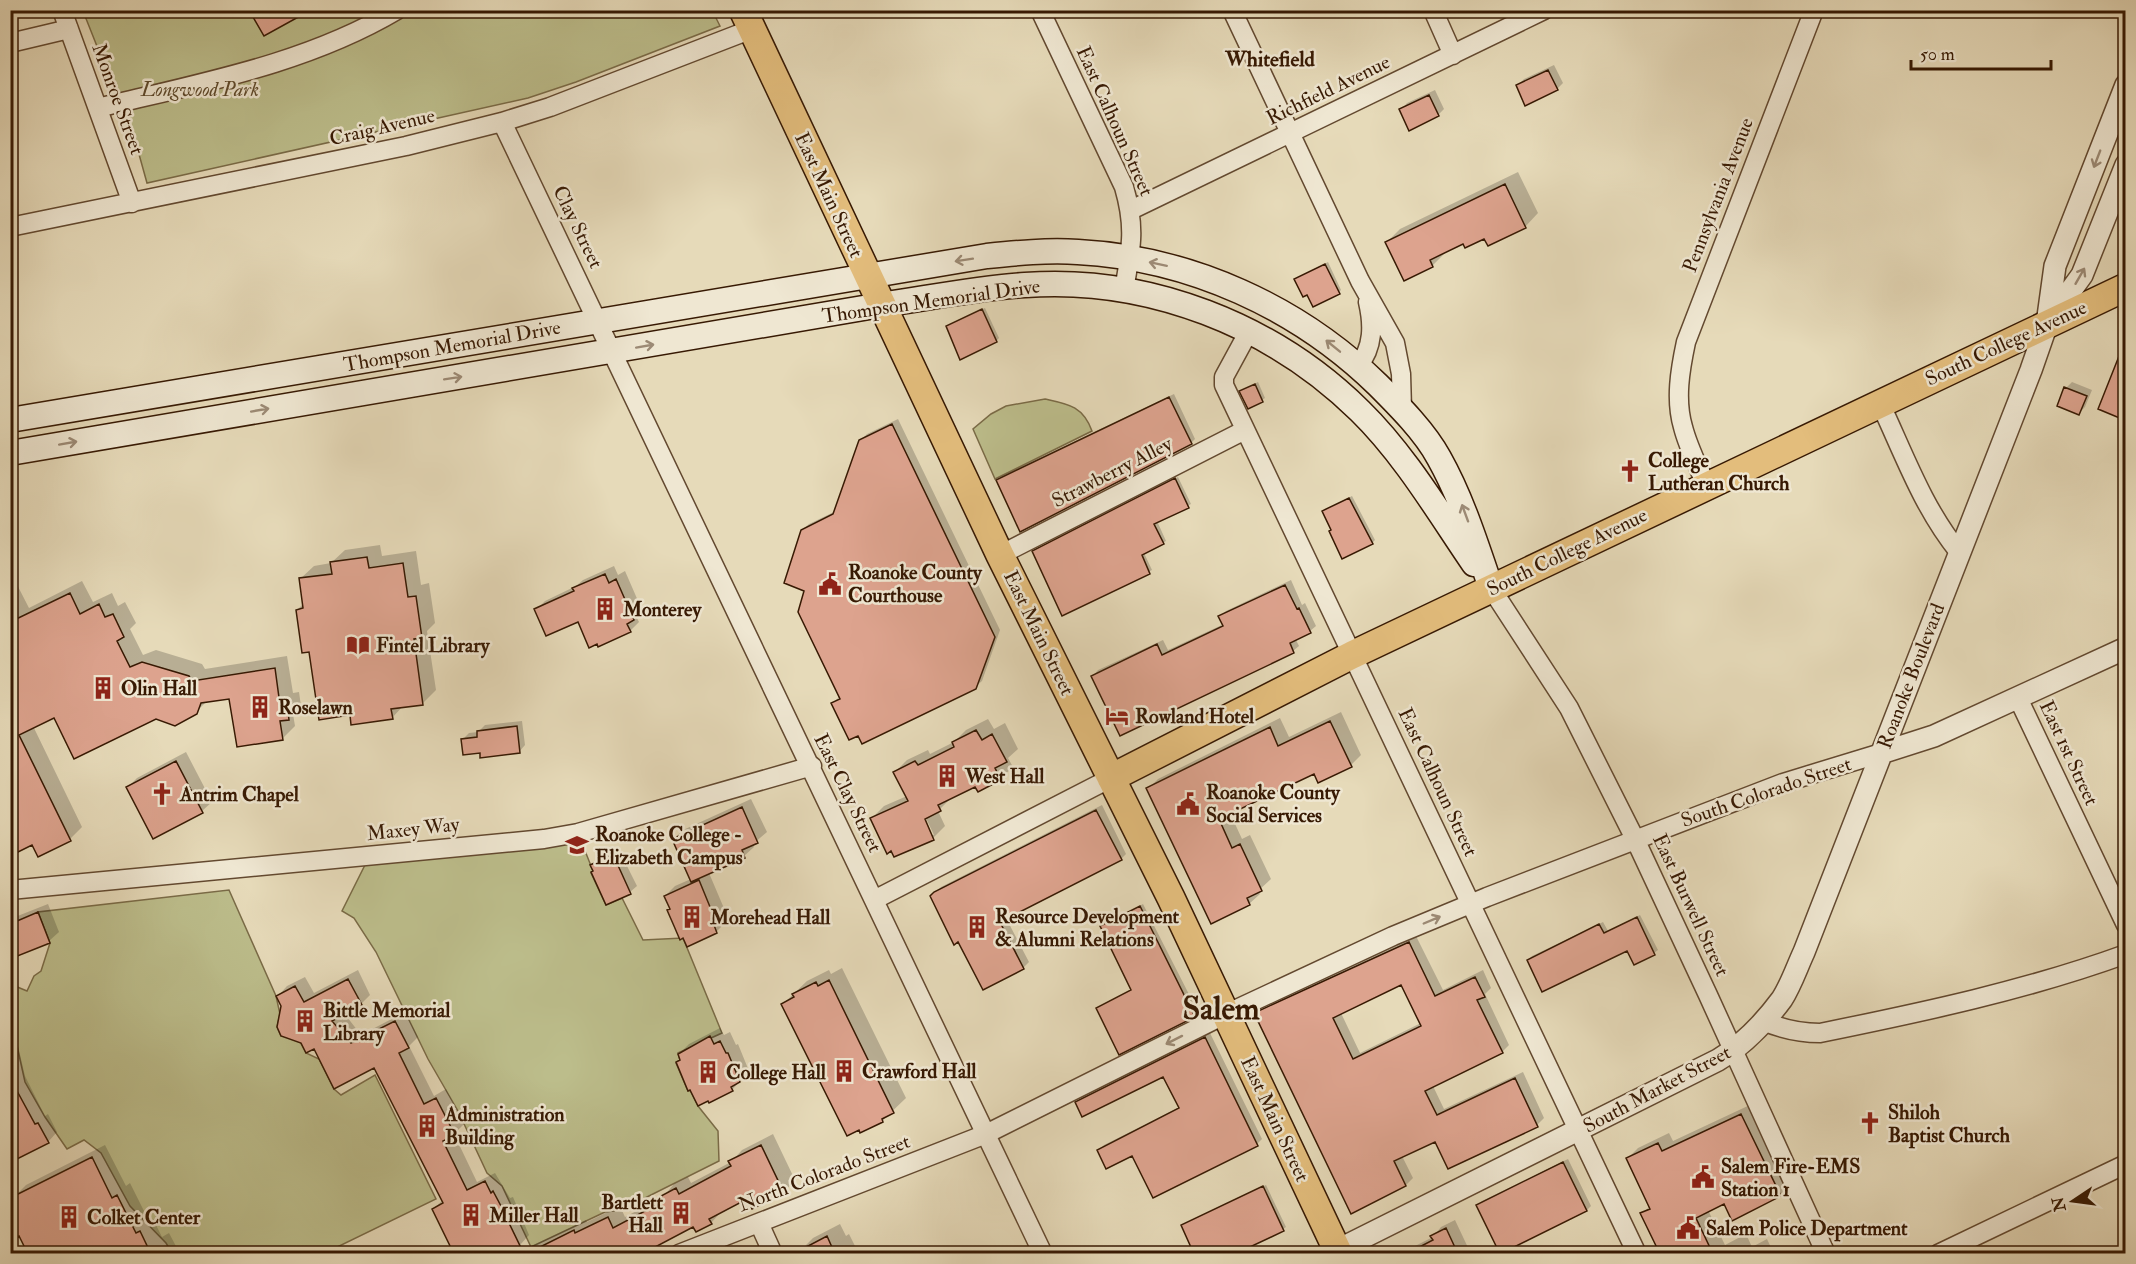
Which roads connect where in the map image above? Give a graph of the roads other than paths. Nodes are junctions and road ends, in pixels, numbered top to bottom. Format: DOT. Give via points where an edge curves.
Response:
graph roads {
  1 [pos="62,10"];
  2 [pos="397,10"];
  3 [pos="1040,10"];
  4 [pos="1232,10"];
  5 [pos="1433,10"];
  6 [pos="1544,10"];
  7 [pos="1814,10"];
  8 [pos="748,20"];
  9 [pos="69,29"];
  10 [pos="10,43"];
  11 [pos="1453,55"];
  12 [pos="2126,85"];
  13 [pos="98,108"];
  14 [pos="502,122"];
  15 [pos="1292,132"];
  16 [pos="2126,165"];
  17 [pos="132,203"];
  18 [pos="1131,210"];
  19 [pos="10,227"];
  20 [pos="1129,258"];
  21 [pos="867,275"];
  22 [pos="1360,280"];
  23 [pos="2126,287"];
  24 [pos="1124,290"];
  25 [pos="881,305"];
  26 [pos="598,321"];
  27 [pos="2047,324"];
  28 [pos="1249,331"];
  29 [pos="613,351"];
  30 [pos="1358,366"];
  31 [pos="1880,403"];
  32 [pos="1402,409"];
  33 [pos="10,420"];
  34 [pos="1245,430"];
  35 [pos="10,453"];
  36 [pos="1706,485"];
  37 [pos="1959,552"];
  38 [pos="1000,555"];
  39 [pos="1491,588"];
  40 [pos="2126,648"];
  41 [pos="1352,655"];
  42 [pos="2018,698"];
  43 [pos="1881,753"];
  44 [pos="812,766"];
  45 [pos="1111,778"];
  46 [pos="1635,839"];
  47 [pos="10,890"];
  48 [pos="874,900"];
  49 [pos="1471,904"];
  50 [pos="2126,925"];
  51 [pos="2126,954"];
  52 [pos="1226,1014"];
  53 [pos="1763,1022"];
  54 [pos="1734,1051"];
  55 [pos="1578,1130"];
  56 [pos="986,1134"];
  57 [pos="2126,1164"];
  58 [pos="759,1222"];
  59 [pos="1336,1252"];
  60 [pos="679,1254"];
  61 [pos="773,1254"];
  62 [pos="1043,1254"];
  63 [pos="1637,1254"];
  64 [pos="1827,1254"];
  65 [pos="1938,1254"];
  1 -- 9 [label="street, Monroe Street"];
  2 -- 13 [label="street" via="334,42 279,62"];
  3 -- 18 [label="street, East Calhoun Street"];
  4 -- 15 [label="street"];
  5 -- 11 [label="street"];
  6 -- 11 [label="street, Richfield Avenue"];
  7 -- 36 [label="street, Pennsylvania Avenue" via="1686,342 1680,369 1682,424"];
  8 -- 14 [label="street, Craig Avenue" via="550,107"];
  8 -- 21 [label="main road, East Main Street"];
  9 -- 10 [label="street"];
  9 -- 13 [label="street, Monroe Street"];
  11 -- 15 [label="street, Richfield Avenue"];
  12 -- 27 [label="street, Roanoke Boulevard, one-way" via="2055,266"];
  13 -- 17 [label="street, Monroe Street"];
  14 -- 17 [label="street, Craig Avenue"];
  14 -- 26 [label="street, Clay Street"];
  15 -- 18 [label="street, Richfield Avenue"];
  15 -- 22 [label="street"];
  27 -- 16 [label="street, Roanoke Boulevard, one-way" via="2082,275"];
  17 -- 19 [label="street, Craig Avenue"];
  18 -- 20 [label="street, East Calhoun Street"];
  20 -- 21 [label="main road, Thompson Memorial Drive, one-way" via="1038,251"];
  20 -- 24 [label="street, East Calhoun Street"];
  30 -- 20 [label="main road, Thompson Memorial Drive, one-way" via="1288,315 1249,295 1210,279"];
  21 -- 25 [label="main road, East Main Street"];
  21 -- 26 [label="main road, Thompson Memorial Drive"];
  22 -- 30 [label="street" via="1372,330 1370,345"];
  22 -- 32 [label="street" via="1395,343"];
  23 -- 27 [label="main road, South College Avenue"];
  24 -- 25 [label="main road, Thompson Memorial Drive" via="1067,284 1028,285"];
  24 -- 28 [label="main road, Thompson Memorial Drive" via="1174,301"];
  29 -- 25 [label="main road, Thompson Memorial Drive, one-way"];
  25 -- 38 [label="main road, East Main Street"];
  26 -- 29 [label="street, Clay Street"];
  26 -- 33 [label="main road, Thompson Memorial Drive"];
  27 -- 31 [label="main road, South College Avenue"];
  27 -- 37 [label="street, Roanoke Boulevard"];
  28 -- 34 [label="street, East Calhoun Street" via="1224,377"];
  28 -- 39 [label="main road, Thompson Memorial Drive" via="1328,382 1361,412 1404,464"];
  35 -- 29 [label="main road, Thompson Memorial Drive, one-way"];
  29 -- 44 [label="street, East Clay Street"];
  30 -- 32 [label="main road, Thompson Memorial Drive"];
  31 -- 36 [label="main road, South College Avenue"];
  31 -- 37 [label="street" via="1928,507"];
  39 -- 32 [label="main road, Thompson Memorial Drive, one-way" via="1463,507 1439,456"];
  34 -- 38 [label="street, Strawberry Alley"];
  34 -- 41 [label="street, East Calhoun Street"];
  36 -- 39 [label="main road, South College Avenue"];
  37 -- 43 [label="street, Roanoke Boulevard"];
  38 -- 45 [label="main road, East Main Street"];
  39 -- 41 [label="main road, South College Avenue"];
  39 -- 46 [label="street, East Burwell Street" via="1569,708"];
  40 -- 42 [label="street, South Colorado Street"];
  41 -- 45 [label="main road, South College Avenue"];
  41 -- 49 [label="street, East Calhoun Street"];
  42 -- 43 [label="street, South Colorado Street" via="1934,736"];
  42 -- 50 [label="street, East 1st Street"];
  43 -- 46 [label="street, South Colorado Street" via="1783,783"];
  43 -- 53 [label="street, Roanoke Boulevard" via="1804,952 1783,997"];
  44 -- 47 [label="street, Maxey Way" via="544,839"];
  44 -- 48 [label="street, East Clay Street"];
  45 -- 48 [label="street"];
  45 -- 52 [label="main road, East Main Street"];
  46 -- 49 [label="street, South Colorado Street"];
  46 -- 54 [label="street, East Burwell Street"];
  48 -- 56 [label="street, East Clay Street"];
  52 -- 49 [label="street, South Colorado Street, one-way"];
  49 -- 55 [label="street, East Calhoun Street"];
  51 -- 53 [label="street" via="2080,971 1921,1012 1820,1033 1803,1033"];
  52 -- 56 [label="street, North Colorado Street, one-way"];
  52 -- 59 [label="main road, East Main Street"];
  53 -- 54 [label="street, South Market Street"];
  54 -- 55 [label="street, South Market Street"];
  54 -- 64 [label="street, East Burwell Street"];
  55 -- 59 [label="street, South Market Street"];
  55 -- 63 [label="street, East Calhoun Street"];
  56 -- 58 [label="street, North Colorado Street"];
  56 -- 62 [label="street, East Clay Street"];
  57 -- 65 [label="street"];
  58 -- 60 [label="street, North Colorado Street"];
  58 -- 61 [label="street"];
}
